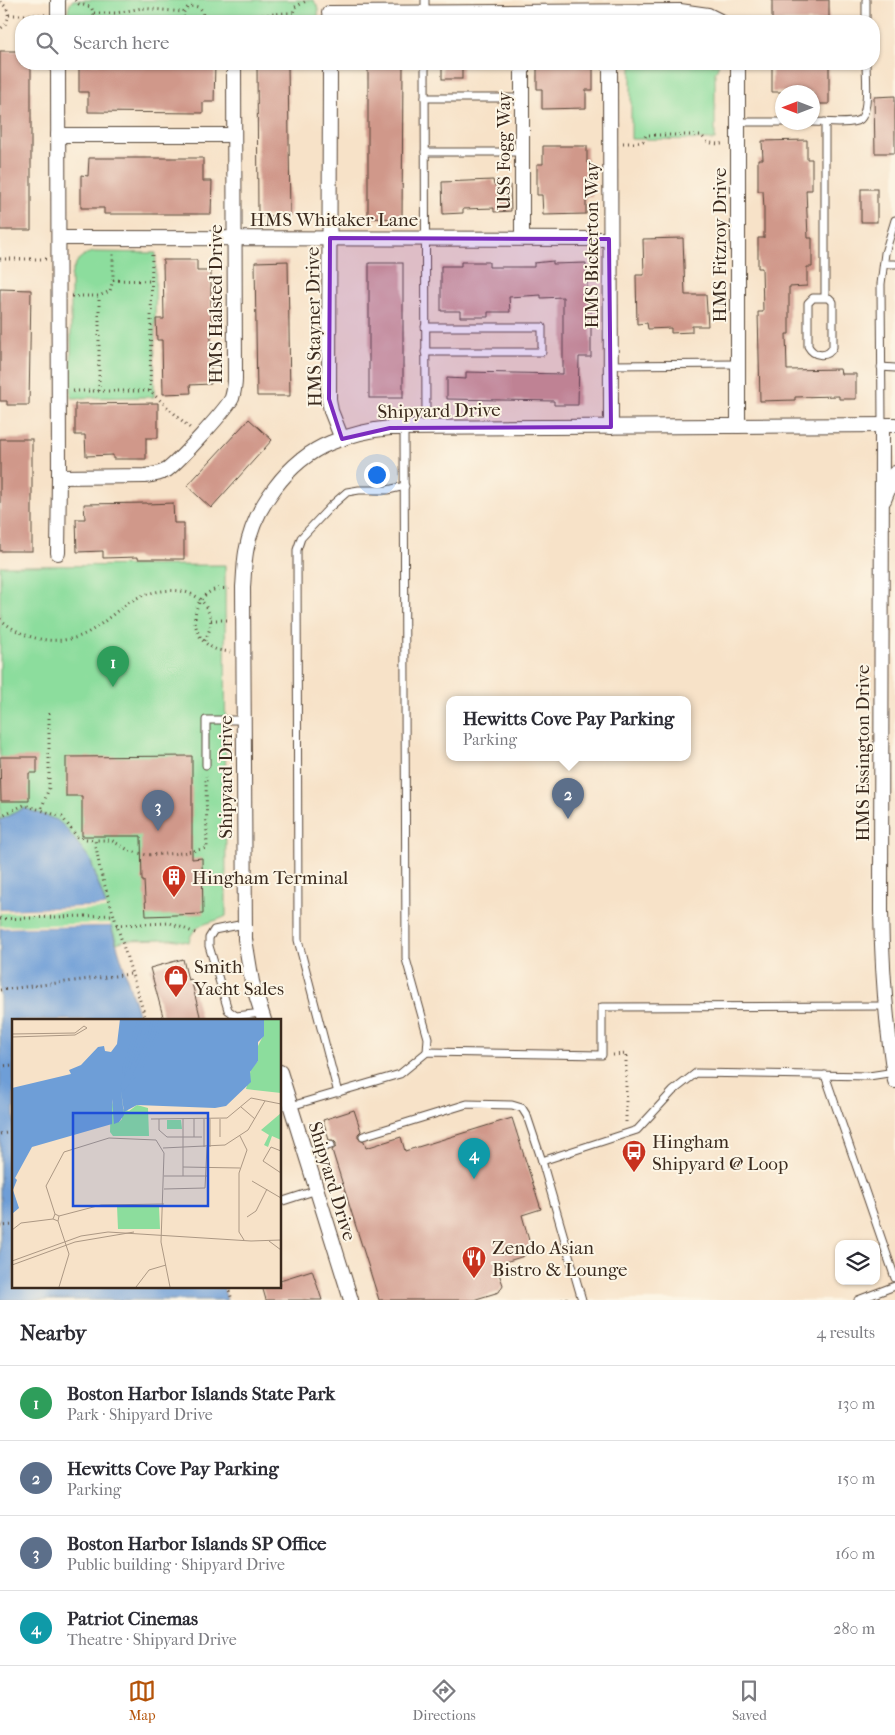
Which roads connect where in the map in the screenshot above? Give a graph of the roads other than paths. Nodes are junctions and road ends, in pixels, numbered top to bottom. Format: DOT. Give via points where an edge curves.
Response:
graph roads {
  1 [pos="58,0"];
  2 [pos="866,0"];
  3 [pos="329,11"];
  4 [pos="425,11"];
  5 [pos="519,11"];
  6 [pos="58,15"];
  7 [pos="580,15"];
  8 [pos="633,15"];
  9 [pos="708,15"];
  10 [pos="866,15"];
  11 [pos="58,70"];
  12 [pos="234,70"];
  13 [pos="330,70"];
  14 [pos="425,70"];
  15 [pos="522,70"];
  16 [pos="610,70"];
  17 [pos="738,70"];
  18 [pos="866,70"];
  19 [pos="425,98"];
  20 [pos="522,98"];
  21 [pos="738,122"];
  22 [pos="775,122"];
  23 [pos="820,122"];
  24 [pos="825,122"];
  25 [pos="58,135"];
  26 [pos="234,135"];
  27 [pos="425,152"];
  28 [pos="522,152"];
  29 [pos="895,220"];
  30 [pos="59,238"];
  31 [pos="235,238"];
  32 [pos="330,238"];
  33 [pos="426,238"];
  34 [pos="522,238"];
  35 [pos="610,239"];
  36 [pos="884,264"];
  37 [pos="895,264"];
  38 [pos="824,298"];
  39 [pos="425,327"];
  40 [pos="425,352"];
  41 [pos="738,364"];
  42 [pos="610,365"];
  43 [pos="881,367"];
  44 [pos="895,368"];
  45 [pos="888,425"];
  46 [pos="738,426"];
  47 [pos="611,427"];
  48 [pos="404,428"];
  49 [pos="426,428"];
  50 [pos="342,438"];
  51 [pos="895,473"];
  52 [pos="59,477"];
  53 [pos="405,486"];
  54 [pos="881,508"];
  55 [pos="58,553"];
  56 [pos="244,720"];
  57 [pos="206,765"];
  58 [pos="244,924"];
  59 [pos="886,1006"];
  60 [pos="263,1016"];
  61 [pos="427,1052"];
  62 [pos="281,1075"];
  63 [pos="824,1075"];
  64 [pos="895,1075"];
  65 [pos="338,1093"];
  66 [pos="291,1106"];
  67 [pos="362,1136"];
  68 [pos="331,1146"];
  69 [pos="305,1153"];
  70 [pos="542,1162"];
  71 [pos="317,1190"];
  72 [pos="281,1202"];
  73 [pos="895,1278"];
  74 [pos="895,1286"];
  75 [pos="351,1300"];
  76 [pos="582,1300"];
  77 [pos="858,1300"];
  1 -- 6 [label="street"];
  2 -- 10 [label="lane"];
  3 -- 4 [label="street"];
  4 -- 5 [label="street"];
  5 -- 7 [label="street"];
  8 -- 9 [label="street" via="680,11"];
  11 -- 25 [label="street"];
  12 -- 26 [label="street, HMS Halsted Drive"];
  13 -- 32 [label="street, HMS Stayner Drive"];
  14 -- 19 [label="lane"];
  15 -- 20 [label="street, USS Fogg Way"];
  16 -- 35 [label="street, HMS Bickerton Way"];
  17 -- 21 [label="street, HMS Fitzroy Drive"];
  18 -- 24 [label="lane" via="864,116 859,120"];
  19 -- 20 [label="lane"];
  19 -- 27 [label="lane"];
  20 -- 28 [label="street, USS Fogg Way"];
  21 -- 22 [label="lane"];
  21 -- 41 [label="street, HMS Fitzroy Drive"];
  23 -- 24 [label="lane"];
  24 -- 38 [label="lane"];
  25 -- 26 [label="street"];
  25 -- 30 [label="street"];
  26 -- 31 [label="street, HMS Halsted Drive"];
  27 -- 28 [label="lane"];
  27 -- 33 [label="lane"];
  28 -- 34 [label="street, USS Fogg Way"];
  29 -- 36 [label="lane"];
  30 -- 31 [label="street, HMS Whitaker Lane"];
  30 -- 52 [label="street"];
  31 -- 32 [label="street, HMS Whitaker Lane"];
  31 -- 52 [label="street, HMS Halsted Drive" via="234,389 226,408 176,463 157,475"];
  32 -- 33 [label="street, HMS Whitaker Lane"];
  32 -- 50 [label="street, HMS Stayner Drive" via="329,399"];
  33 -- 34 [label="street, HMS Whitaker Lane"];
  33 -- 39 [label="lane"];
  34 -- 35 [label="street, HMS Whitaker Lane"];
  35 -- 42 [label="street, HMS Bickerton Way"];
  36 -- 37 [label="lane"];
  36 -- 43 [label="lane"];
  38 -- 38 [label="lane" via="813,298 808,303 808,346 816,355 826,354 833,347 833,302"];
  39 -- 40 [label="lane"];
  39 -- 40 [label="lane" via="542,327 542,352"];
  40 -- 49 [label="lane"];
  41 -- 42 [label="lane"];
  41 -- 46 [label="street, HMS Fitzroy Drive"];
  42 -- 47 [label="street, HMS Bickerton Way"];
  43 -- 44 [label="lane"];
  43 -- 45 [label="lane"];
  45 -- 46 [label="street, Shipyard Drive"];
  45 -- 54 [label="street, HMS Essington Drive"];
  46 -- 47 [label="street, Shipyard Drive"];
  47 -- 49 [label="street, Shipyard Drive"];
  48 -- 49 [label="street, Shipyard Drive"];
  48 -- 50 [label="street, Shipyard Drive" via="365,431"];
  48 -- 53 [label="lane"];
  50 -- 56 [label="street, Shipyard Drive" via="328,443 292,469 264,504 252,529 243,587"];
  51 -- 54 [label="street"];
  52 -- 55 [label="street"];
  53 -- 61 [label="lane" via="406,959 428,1038"];
  53 -- 65 [label="lane" via="347,492 301,538 297,550 298,940"];
  54 -- 59 [label="street, HMS Essington Drive" via="881,912"];
  56 -- 57 [label="lane" via="206,720"];
  56 -- 58 [label="street, Shipyard Drive"];
  58 -- 60 [label="street, Shipyard Drive" via="249,968"];
  58 -- 60 [label="lane" via="214,930 209,946 228,1010 236,1016"];
  59 -- 61 [label="lane" via="602,1007 602,1055"];
  59 -- 64 [label="street, HMS Essington Drive"];
  61 -- 65 [label="lane" via="400,1074"];
  62 -- 66 [label="street, Shipyard Drive"];
  63 -- 64 [label="lane"];
  63 -- 70 [label="lane" via="696,1073 673,1091 637,1130"];
  63 -- 73 [label="lane"];
  65 -- 66 [label="lane"];
  66 -- 69 [label="street, Shipyard Drive"];
  67 -- 70 [label="lane" via="460,1106 512,1105 526,1111"];
  68 -- 69 [label="lane"];
  69 -- 71 [label="street, Shipyard Drive"];
  70 -- 76 [label="lane"];
  71 -- 72 [label="lane"];
  71 -- 75 [label="street, Shipyard Drive"];
  74 -- 77 [label="lane"];
}
